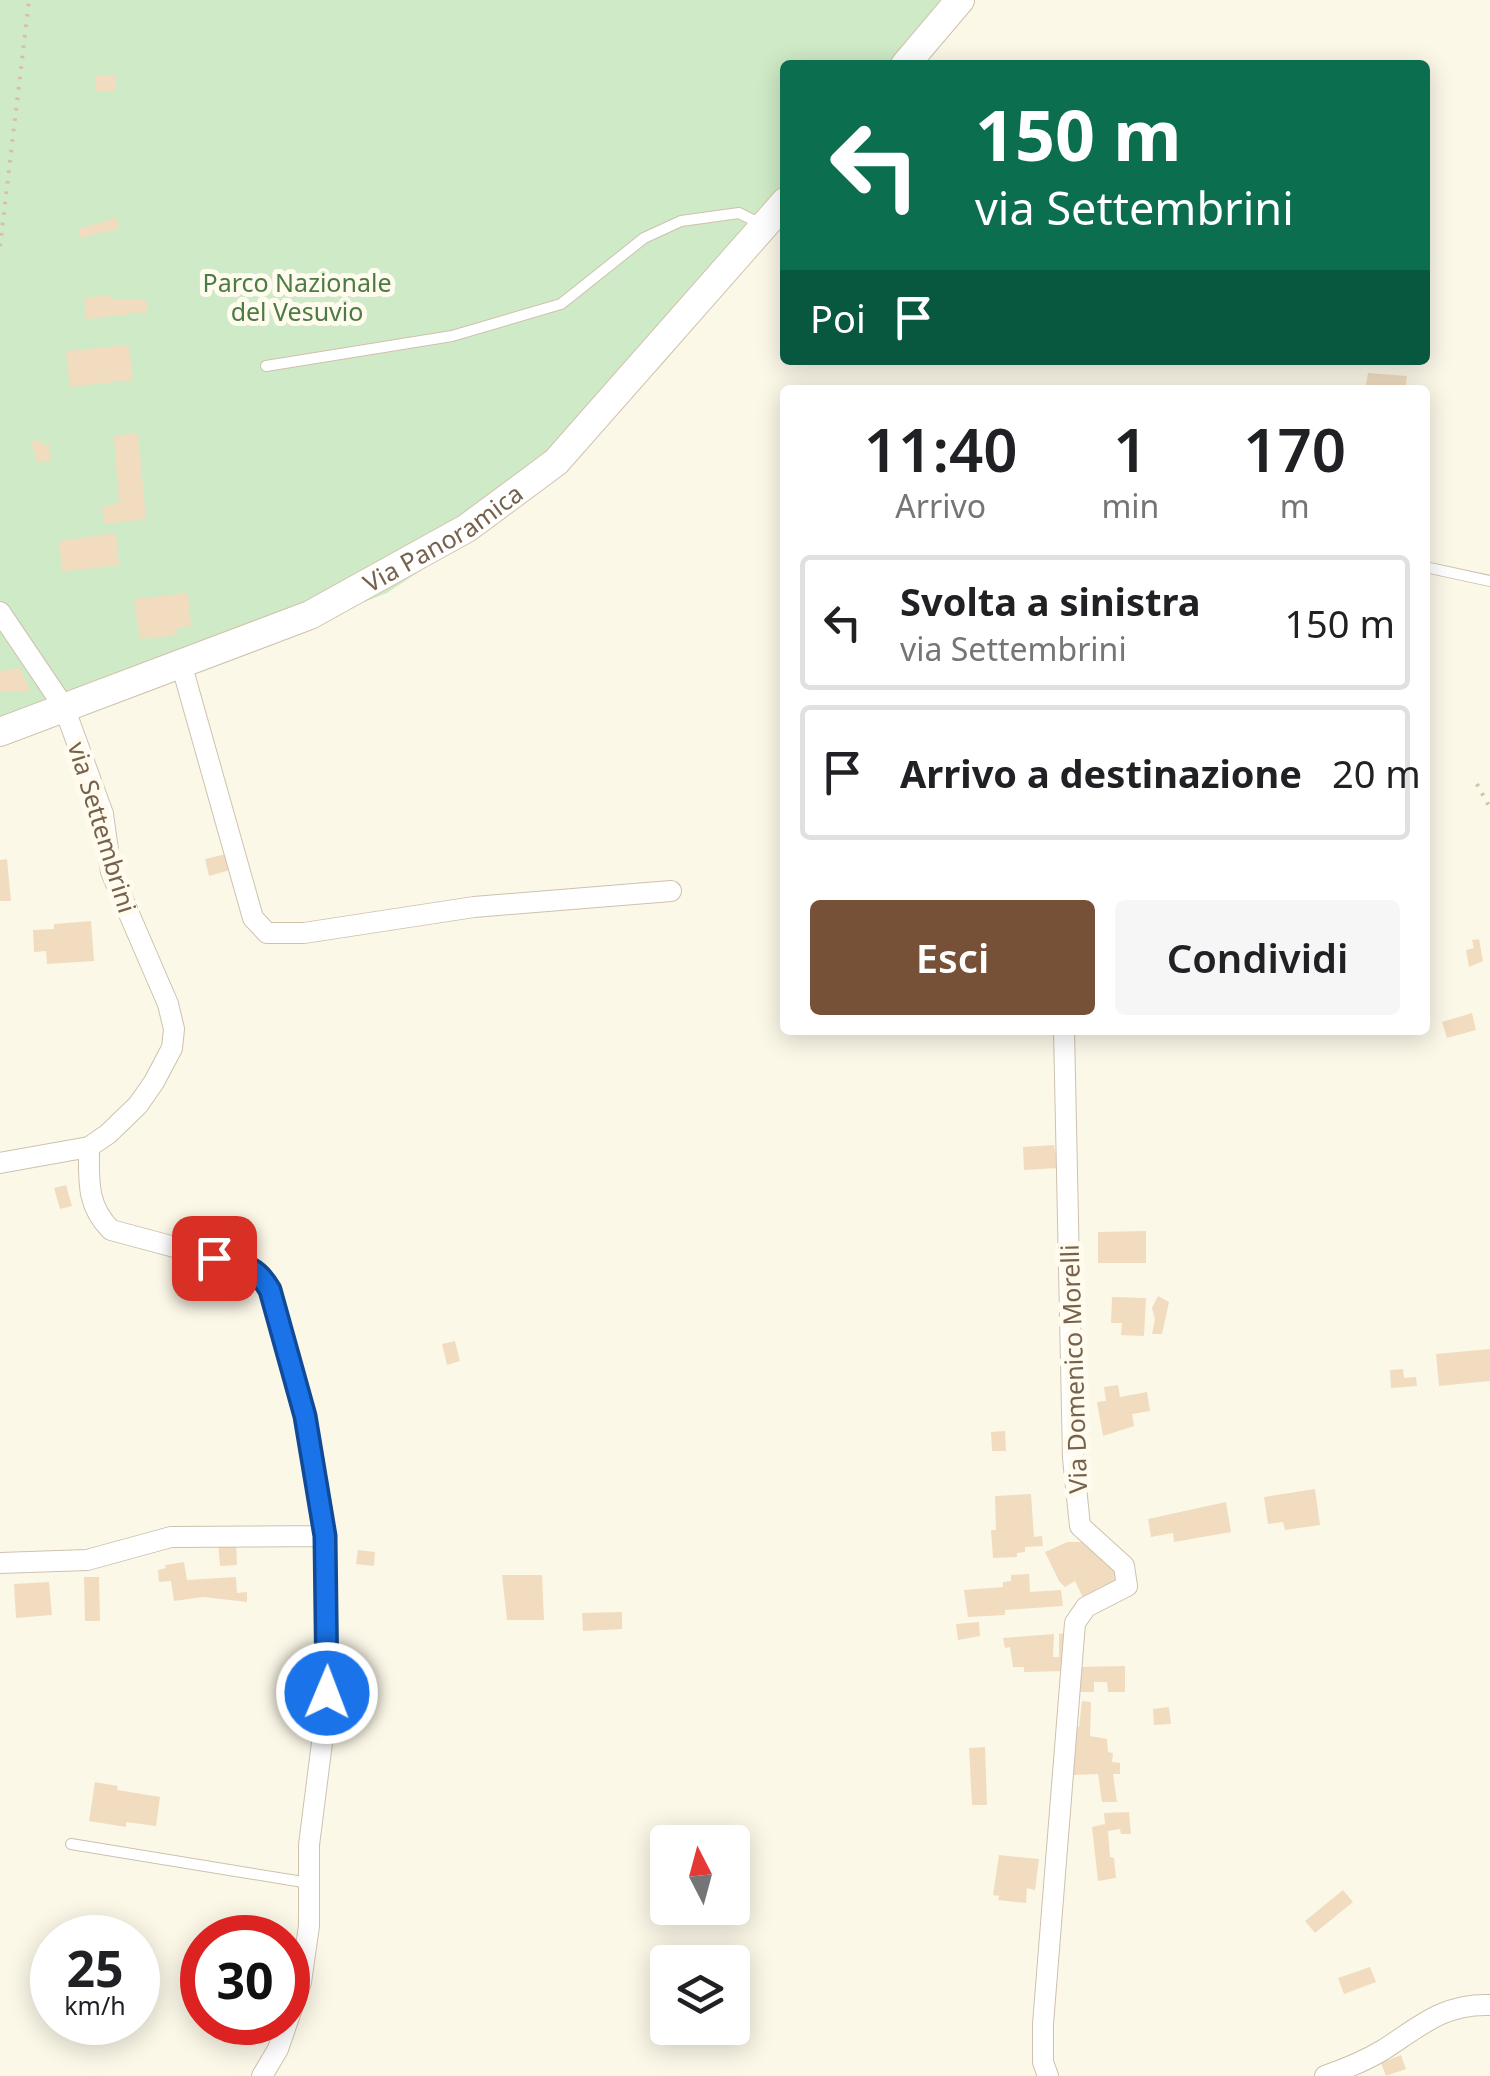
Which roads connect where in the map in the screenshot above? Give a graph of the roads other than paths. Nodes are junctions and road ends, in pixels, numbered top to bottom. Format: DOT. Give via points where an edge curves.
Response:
graph roads {
  1 [pos="960,0"];
  2 [pos="909,60"];
  3 [pos="780,207"];
  4 [pos="764,225"];
  5 [pos="266,366"];
  6 [pos="1430,568"];
  7 [pos="1490,581"];
  8 [pos="0,612"];
  9 [pos="181,663"];
  10 [pos="64,707"];
  11 [pos="0,732"];
  12 [pos="671,891"];
  13 [pos="1064,1035"];
  14 [pos="89,1146"];
  15 [pos="0,1163"];
  16 [pos="325,1536"];
  17 [pos="0,1563"];
  18 [pos="71,1844"];
  19 [pos="310,1883"];
  20 [pos="1490,2005"];
  21 [pos="262,2076"];
  22 [pos="1048,2076"];
  23 [pos="1325,2076"];
  1 -- 2 [label="street"];
  3 -- 4 [label="street, Via Panoramica"];
  4 -- 5 [label="lane" via="739,213 681,221 644,238 561,304 452,336"];
  4 -- 9 [label="street, Via Panoramica" via="556,462 467,528 310,614"];
  6 -- 7 [label="lane"];
  8 -- 10 [label="street, via Settembrini"];
  9 -- 10 [label="street, Via Panoramica"];
  9 -- 12 [label="street" via="252,918 267,933 474,906"];
  10 -- 11 [label="street, Via Panoramica"];
  10 -- 14 [label="street, via Settembrini" via="103,814 111,872 174,1030 172,1048 138,1105"];
  13 -- 22 [label="street, Via Domenico Morelli" via="1078,1516 1080,1526 1124,1566 1126,1586 1086,1607 1075,1623 1043,2024"];
  14 -- 15 [label="street, via Settembrini"];
  14 -- 16 [label="street" via="89,1195 110,1230 261,1274 305,1416"];
  16 -- 17 [label="street" via="171,1537 87,1560"];
  16 -- 19 [label="street" via="326,1719 308,1845"];
  18 -- 19 [label="lane"];
  19 -- 21 [label="street" via="296,2002"];
  20 -- 23 [label="street" via="1446,2009"];
}
